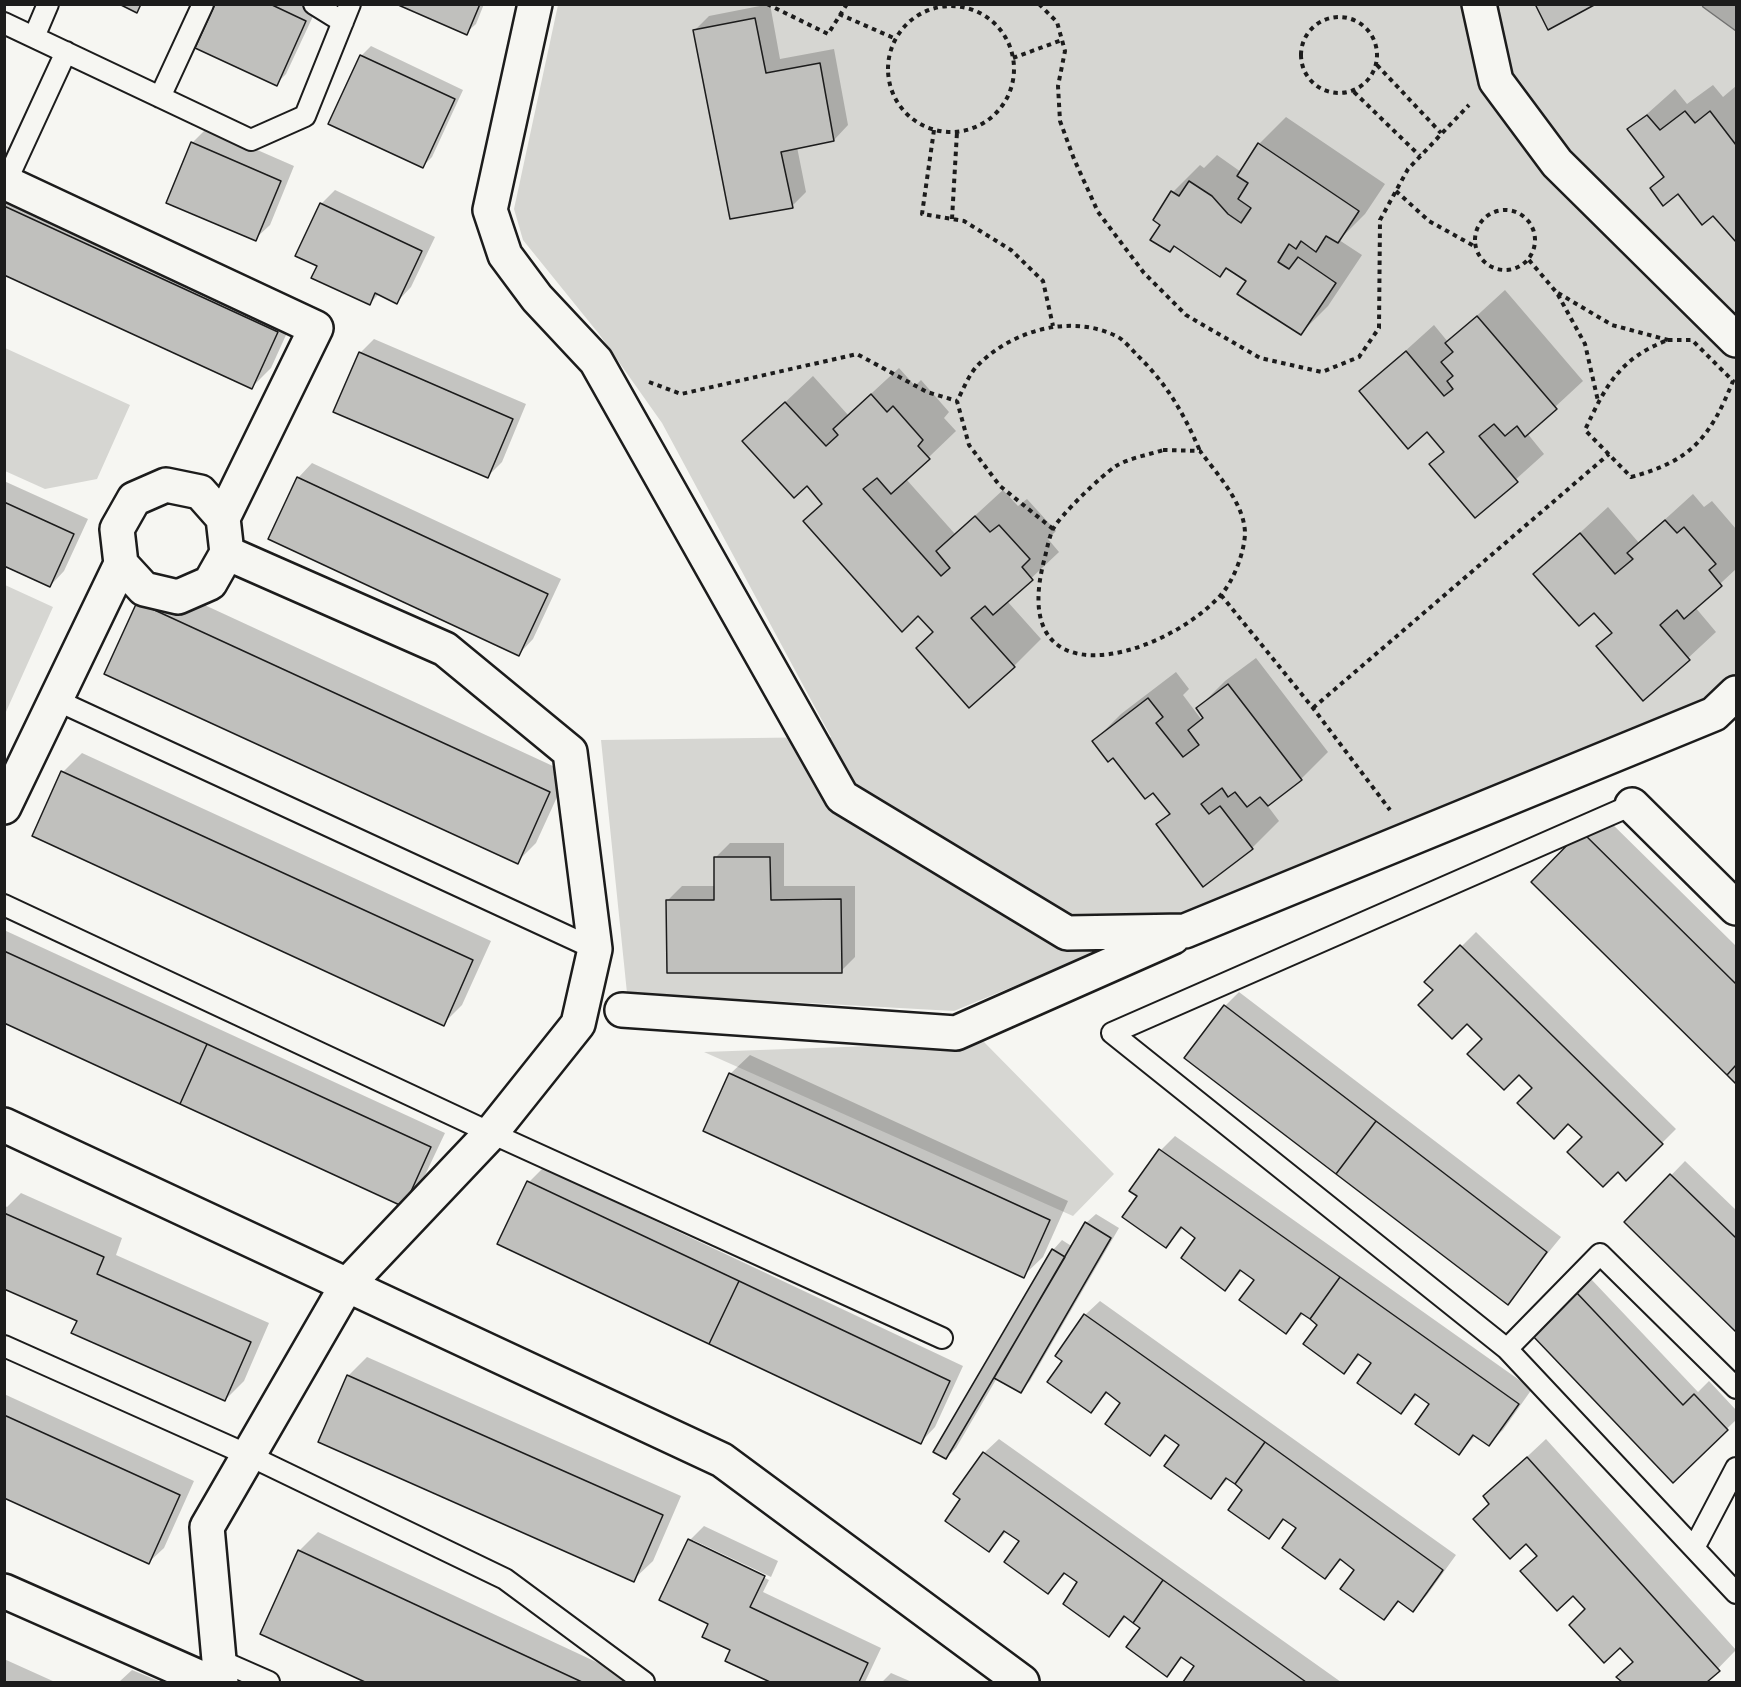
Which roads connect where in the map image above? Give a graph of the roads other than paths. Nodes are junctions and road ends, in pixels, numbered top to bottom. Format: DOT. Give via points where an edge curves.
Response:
graph roads {
  1 [pos="48,4"];
  2 [pos="203,4"];
  3 [pos="314,4"];
  4 [pos="535,4"];
  5 [pos="1479,4"];
  6 [pos="347,13"];
  7 [pos="4,23"];
  8 [pos="34,37"];
  9 [pos="66,52"];
  10 [pos="160,97"];
  11 [pos="5,182"];
  12 [pos="1737,340"];
  13 [pos="223,518"];
  14 [pos="227,553"];
  15 [pos="121,564"];
  16 [pos="1737,693"];
  17 [pos="56,700"];
  18 [pos="1632,805"];
  19 [pos="4,807"];
  20 [pos="4,905"];
  21 [pos="1737,908"];
  22 [pos="1185,931"];
  23 [pos="595,949"];
  24 [pos="622,1010"];
  25 [pos="4,1125"];
  26 [pos="491,1133"];
  27 [pos="347,1285"];
  28 [pos="942,1338"];
  29 [pos="4,1346"];
  30 [pos="1507,1349"];
  31 [pos="1737,1388"];
  32 [pos="249,1455"];
  33 [pos="1737,1468"];
  34 [pos="1694,1548"];
  35 [pos="4,1591"];
  36 [pos="1737,1593"];
  37 [pos="216,1675"];
  38 [pos="269,1683"];
  39 [pos="644,1683"];
  40 [pos="1022,1683"];
  1 -- 8 [label="lane"];
  2 -- 10 [label="lane"];
  3 -- 6 [label="lane"];
  4 -- 22 [label="street" via="490,210 505,255 537,298 596,361 842,798 1067,933"];
  5 -- 12 [label="street" via="1496,81 1557,163"];
  6 -- 10 [label="lane" via="305,116 251,140"];
  7 -- 8 [label="lane"];
  8 -- 9 [label="lane"];
  9 -- 10 [label="lane"];
  9 -- 11 [label="lane"];
  11 -- 13 [label="street" via="316,328"];
  13 -- 14 [label="street"];
  13 -- 15 [label="street" via="200,492 166,485 134,499 117,529"];
  14 -- 15 [label="street" via="210,583 178,597 144,589"];
  14 -- 23 [label="street" via="445,650 570,752"];
  15 -- 17 [label="street"];
  16 -- 22 [label="street" via="1714,714"];
  17 -- 19 [label="street"];
  17 -- 23 [label="lane"];
  18 -- 21 [label="street"];
  18 -- 30 [label="lane" via="1112,1033"];
  20 -- 26 [label="lane"];
  22 -- 24 [label="street" via="956,1033"];
  23 -- 26 [label="street" via="578,1024"];
  25 -- 27 [label="street"];
  26 -- 27 [label="street"];
  26 -- 28 [label="lane"];
  27 -- 32 [label="street"];
  27 -- 40 [label="street" via="722,1460"];
  29 -- 32 [label="lane"];
  30 -- 31 [label="lane" via="1600,1254"];
  30 -- 34 [label="lane"];
  32 -- 37 [label="street" via="207,1527"];
  32 -- 39 [label="lane" via="505,1579"];
  33 -- 34 [label="lane"];
  34 -- 36 [label="lane"];
  35 -- 37 [label="street"];
  37 -- 38 [label="lane"];
}
